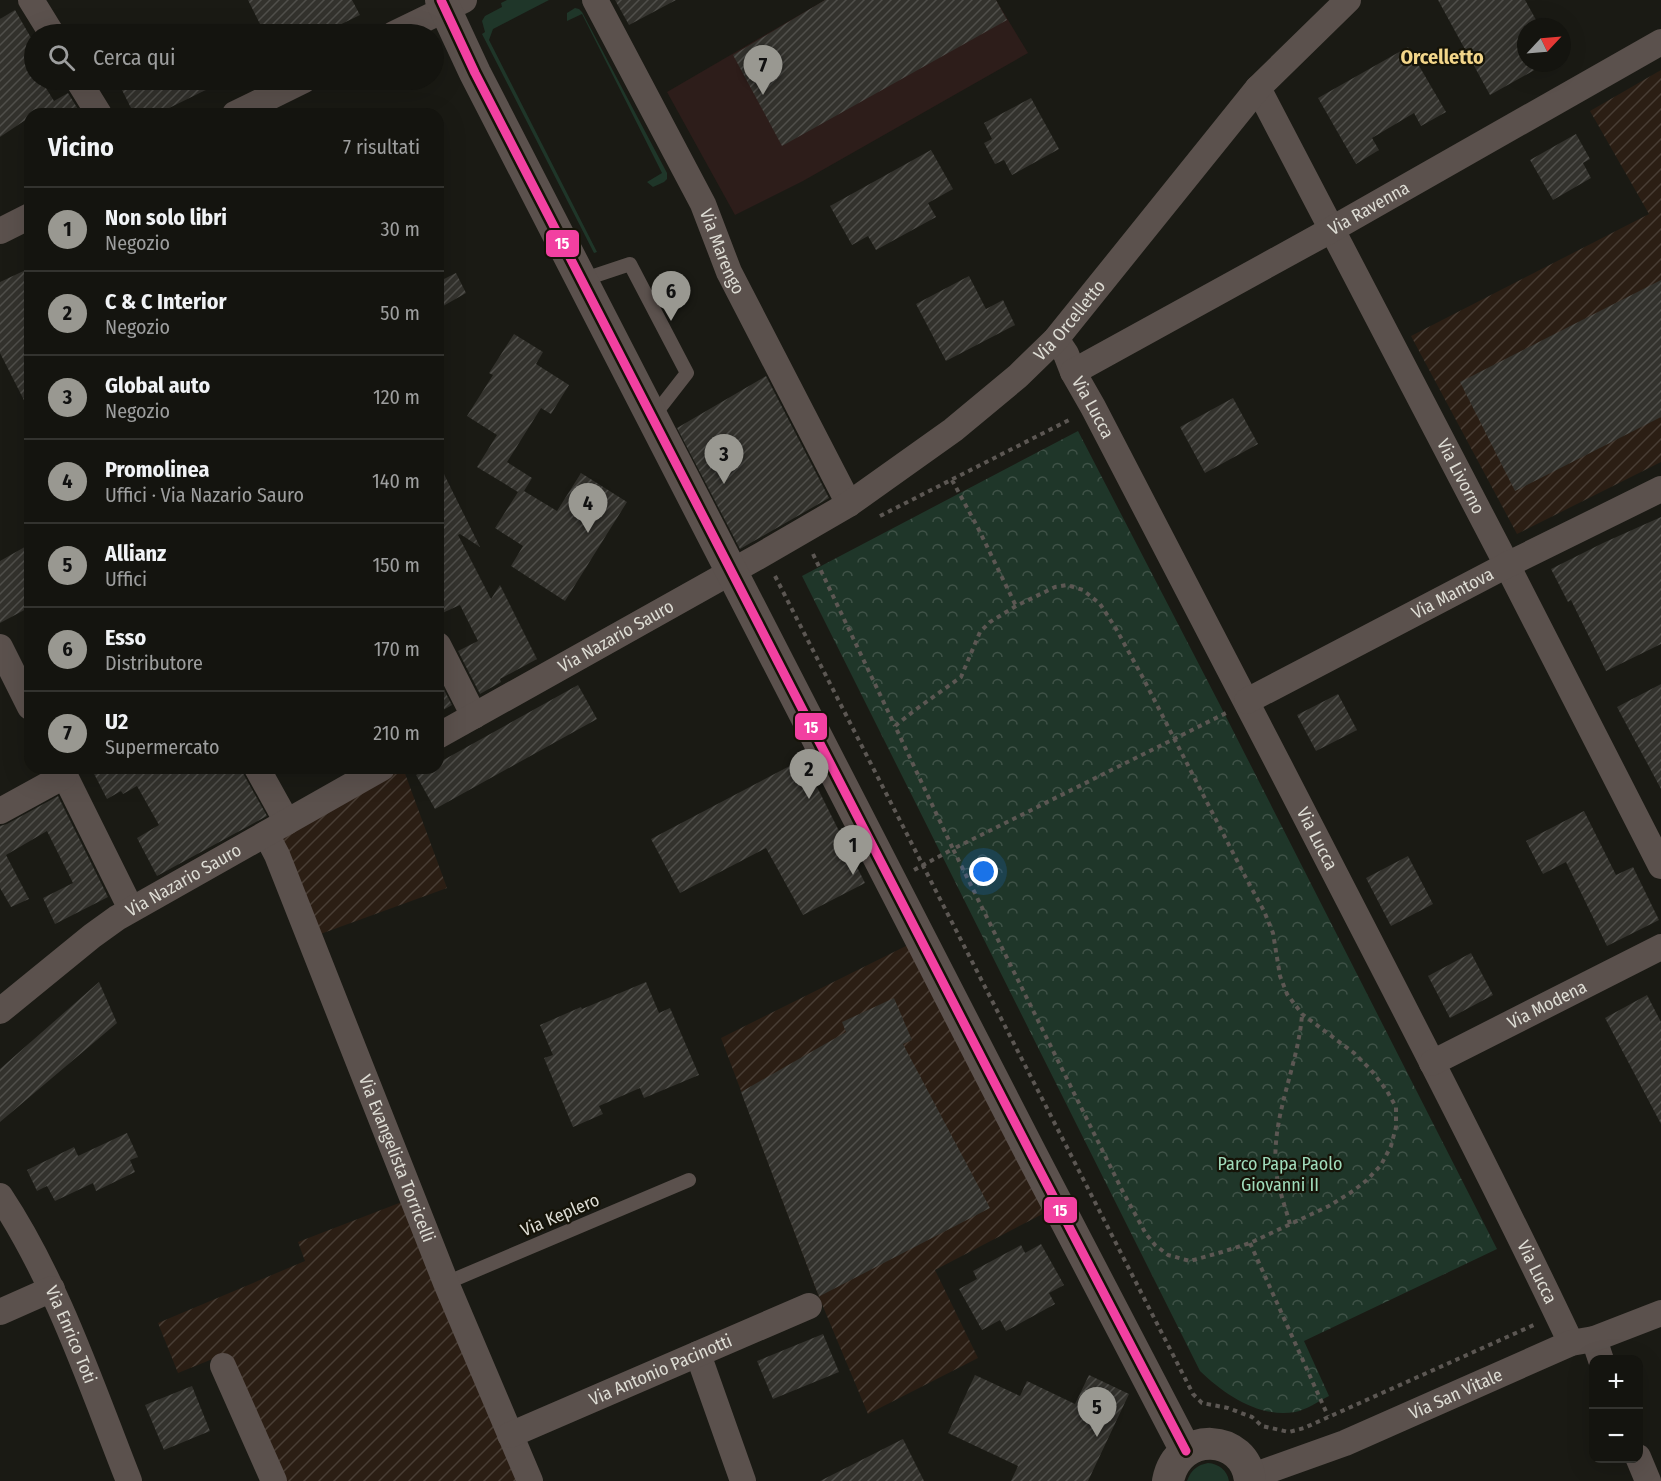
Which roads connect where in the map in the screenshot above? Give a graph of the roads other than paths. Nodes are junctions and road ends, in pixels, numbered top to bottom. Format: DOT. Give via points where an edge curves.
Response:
graph roads {
  1 [pos="31,0"];
  2 [pos="595,0"];
  3 [pos="1348,0"];
  4 [pos="450,3"];
  5 [pos="46,24"];
  6 [pos="412,24"];
  7 [pos="1661,42"];
  8 [pos="1257,88"];
  9 [pos="84,90"];
  10 [pos="284,90"];
  11 [pos="95,108"];
  12 [pos="247,108"];
  13 [pos="24,219"];
  14 [pos="1331,229"];
  15 [pos="0,231"];
  16 [pos="582,280"];
  17 [pos="1056,339"];
  18 [pos="1073,372"];
  19 [pos="652,418"];
  20 [pos="1661,489"];
  21 [pos="849,504"];
  22 [pos="1507,565"];
  23 [pos="731,571"];
  24 [pos="0,647"];
  25 [pos="444,657"];
  26 [pos="24,695"];
  27 [pos="1237,707"];
  28 [pos="474,716"];
  29 [pos="444,733"];
  30 [pos="59,774"];
  31 [pos="63,774"];
  32 [pos="259,774"];
  33 [pos="372,774"];
  34 [pos="0,812"];
  35 [pos="277,828"];
  36 [pos="1661,866"];
  37 [pos="131,909"];
  38 [pos="1661,947"];
  39 [pos="0,1011"];
  40 [pos="1432,1063"];
  41 [pos="689,1180"];
  42 [pos="0,1196"];
  43 [pos="446,1283"];
  44 [pos="52,1289"];
  45 [pos="809,1306"];
  46 [pos="0,1312"];
  47 [pos="1661,1313"];
  48 [pos="1588,1347"];
  49 [pos="698,1354"];
  50 [pos="223,1366"];
  51 [pos="510,1435"];
  52 [pos="1186,1450"];
  53 [pos="1640,1463"];
  54 [pos="1250,1479"];
  55 [pos="129,1481"];
  56 [pos="274,1481"];
  57 [pos="530,1481"];
  58 [pos="743,1481"];
  59 [pos="1168,1481"];
  60 [pos="1648,1481"];
  1 -- 5 [label="street"];
  2 -- 21 [label="street, Via Marengo" via="699,195 729,272"];
  3 -- 8 [label="street, Via Orcelletto"];
  4 -- 6 [label="street"];
  4 -- 16 [label="street" via="476,73"];
  7 -- 14 [label="street, Via Ravenna"];
  8 -- 14 [label="street, Via Livorno"];
  8 -- 17 [label="street, Via Orcelletto"];
  9 -- 11 [label="street"];
  10 -- 12 [label="street"];
  13 -- 15 [label="street"];
  14 -- 18 [label="street, Via Ravenna"];
  14 -- 22 [label="street, Via Livorno"];
  16 -- 19 [label="street"];
  16 -- 19 [label="lane" via="630,264 687,373"];
  17 -- 18 [label="street, Via Lucca"];
  17 -- 21 [label="street, Via Orcelletto" via="953,430"];
  18 -- 27 [label="street, Via Lucca"];
  19 -- 23 [label="street"];
  20 -- 22 [label="street, Via Mantova"];
  21 -- 23 [label="street, Via Orcelletto"];
  22 -- 27 [label="street, Via Mantova"];
  22 -- 36 [label="street, Via Livorno"];
  23 -- 28 [label="street, Via Nazario Sauro"];
  23 -- 52 [label="street"];
  24 -- 26 [label="street"];
  25 -- 28 [label="street"];
  27 -- 40 [label="street, Via Lucca"];
  28 -- 29 [label="street, Via Nazario Sauro"];
  30 -- 34 [label="street"];
  31 -- 37 [label="street"];
  32 -- 35 [label="street, Via Evangelista Torricelli"];
  33 -- 35 [label="street, Via Nazario Sauro"];
  35 -- 37 [label="street, Via Nazario Sauro"];
  35 -- 43 [label="street, Via Evangelista Torricelli" via="277,855"];
  37 -- 39 [label="street, Via Nazario Sauro"];
  38 -- 40 [label="street, Via Modena"];
  40 -- 48 [label="street, Via Lucca" via="1538,1274"];
  41 -- 43 [label="lane, Via Keplero"];
  42 -- 44 [label="street, Via Enrico Toti"];
  43 -- 51 [label="street, Via Evangelista Torricelli"];
  44 -- 46 [label="street"];
  44 -- 55 [label="street, Via Enrico Toti"];
  45 -- 49 [label="street, Via Antonio Pacinotti"];
  47 -- 48 [label="street, Via San Vitale"];
  48 -- 54 [label="street, Via San Vitale"];
  49 -- 51 [label="street, Via Antonio Pacinotti"];
  49 -- 58 [label="street"];
  50 -- 56 [label="street"];
  51 -- 57 [label="street, Via Evangelista Torricelli"];
  52 -- 54 [label="street" via="1198,1445 1225,1447 1245,1464"];
  52 -- 59 [label="street" via="1170,1470"];
  53 -- 60 [label="street"];
}
